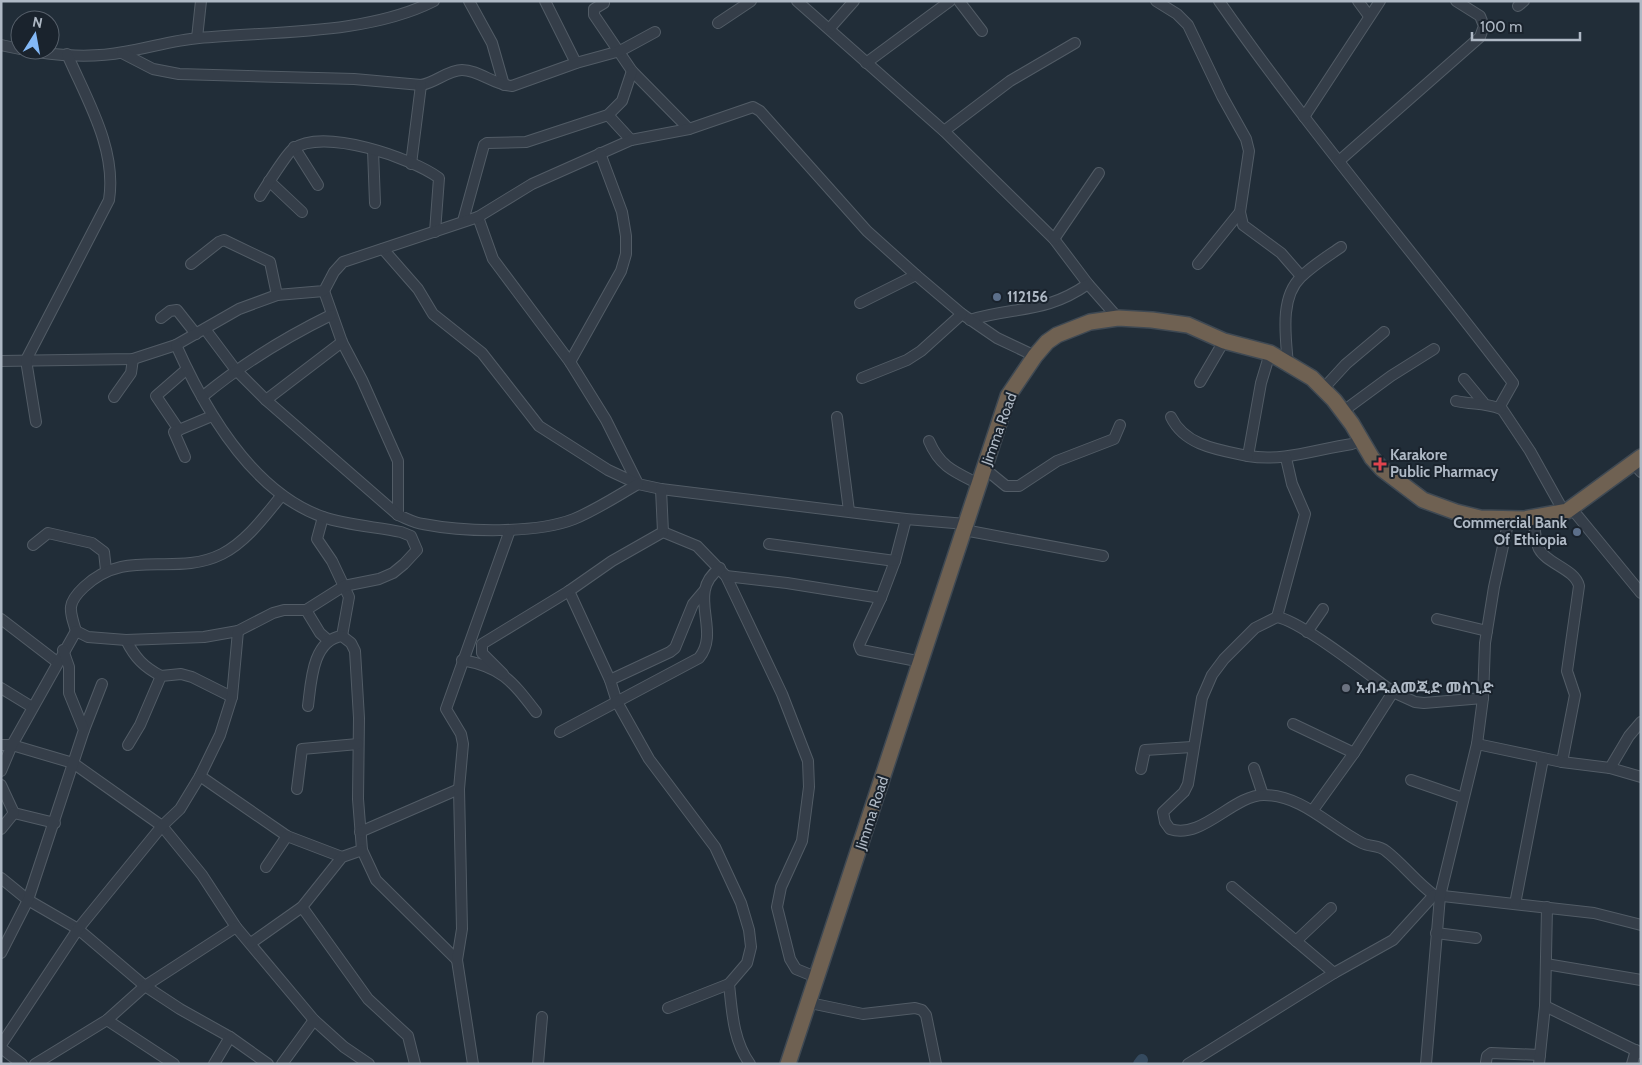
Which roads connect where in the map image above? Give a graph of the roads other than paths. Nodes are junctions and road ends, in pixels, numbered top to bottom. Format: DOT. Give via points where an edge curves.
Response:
graph roads {
  1 [pos="201,1"];
  2 [pos="434,1"];
  3 [pos="469,1"];
  4 [pos="545,1"];
  5 [pos="751,1"];
  6 [pos="797,1"];
  7 [pos="854,1"];
  8 [pos="950,1"];
  9 [pos="959,1"];
  10 [pos="1156,1"];
  11 [pos="1219,1"];
  12 [pos="1358,1"];
  13 [pos="1380,1"];
  14 [pos="1456,1"];
  15 [pos="604,2"];
  16 [pos="1369,16"];
  17 [pos="718,23"];
  18 [pos="830,28"];
  19 [pos="982,31"];
  20 [pos="655,32"];
  21 [pos="197,38"];
  22 [pos="1074,43"];
  23 [pos="620,51"];
  24 [pos="60,53"];
  25 [pos="122,53"];
  26 [pos="68,54"];
  27 [pos="576,63"];
  28 [pos="866,63"];
  29 [pos="632,71"];
  30 [pos="421,85"];
  31 [pos="504,86"];
  32 [pos="608,116"];
  33 [pos="1304,117"];
  34 [pos="689,129"];
  35 [pos="944,131"];
  36 [pos="631,140"];
  37 [pos="294,147"];
  38 [pos="373,150"];
  39 [pos="600,153"];
  40 [pos="1338,161"];
  41 [pos="411,164"];
  42 [pos="1099,173"];
  43 [pos="269,181"];
  44 [pos="318,184"];
  45 [pos="260,196"];
  46 [pos="375,203"];
  47 [pos="302,212"];
  48 [pos="1240,212"];
  49 [pos="478,216"];
  50 [pos="463,221"];
  51 [pos="436,232"];
  52 [pos="1054,238"];
  53 [pos="1341,247"];
  54 [pos="383,249"];
  55 [pos="191,264"];
  56 [pos="1198,264"];
  57 [pos="916,275"];
  58 [pos="1301,276"];
  59 [pos="1088,284"];
  60 [pos="324,291"];
  61 [pos="277,295"];
  62 [pos="860,303"];
  63 [pos="331,315"];
  64 [pos="966,317"];
  65 [pos="161,318"];
  66 [pos="1118,318"];
  67 [pos="200,331"];
  68 [pos="1384,332"];
  69 [pos="1224,341"];
  70 [pos="342,342"];
  71 [pos="176,345"];
  72 [pos="1434,349"];
  73 [pos="1270,353"];
  74 [pos="1035,356"];
  75 [pos="133,359"];
  76 [pos="26,360"];
  77 [pos="1,361"];
  78 [pos="570,362"];
  79 [pos="1288,365"];
  80 [pos="187,369"];
  81 [pos="235,369"];
  82 [pos="862,378"];
  83 [pos="1464,379"];
  84 [pos="1200,382"];
  85 [pos="1323,389"];
  86 [pos="202,396"];
  87 [pos="114,397"];
  88 [pos="266,400"];
  89 [pos="1456,401"];
  90 [pos="1483,402"];
  91 [pos="1501,409"];
  92 [pos="1342,412"];
  93 [pos="212,416"];
  94 [pos="837,417"];
  95 [pos="1171,417"];
  96 [pos="36,422"];
  97 [pos="1120,425"];
  98 [pos="179,430"];
  99 [pos="1360,440"];
  100 [pos="929,441"];
  101 [pos="1248,456"];
  102 [pos="185,457"];
  103 [pos="1286,458"];
  104 [pos="1638,464"];
  105 [pos="984,468"];
  106 [pos="638,484"];
  107 [pos="979,484"];
  108 [pos="661,489"];
  109 [pos="282,495"];
  110 [pos="1568,510"];
  111 [pos="849,511"];
  112 [pos="398,515"];
  113 [pos="323,517"];
  114 [pos="1533,518"];
  115 [pos="906,519"];
  116 [pos="1510,519"];
  117 [pos="965,527"];
  118 [pos="510,530"];
  119 [pos="663,532"];
  120 [pos="769,544"];
  121 [pos="34,545"];
  122 [pos="1103,556"];
  123 [pos="894,561"];
  124 [pos="106,570"];
  125 [pos="723,572"];
  126 [pos="344,586"];
  127 [pos="569,591"];
  128 [pos="704,591"];
  129 [pos="1641,593"];
  130 [pos="880,598"];
  131 [pos="1323,609"];
  132 [pos="306,610"];
  133 [pos="1277,617"];
  134 [pos="1,619"];
  135 [pos="1437,619"];
  136 [pos="238,630"];
  137 [pos="76,631"];
  138 [pos="1487,631"];
  139 [pos="1307,632"];
  140 [pos="342,636"];
  141 [pos="126,640"];
  142 [pos="329,641"];
  143 [pos="63,650"];
  144 [pos="462,660"];
  145 [pos="56,662"];
  146 [pos="922,662"];
  147 [pos="503,674"];
  148 [pos="161,676"];
  149 [pos="610,680"];
  150 [pos="102,684"];
  151 [pos="1,688"];
  152 [pos="1393,692"];
  153 [pos="232,697"];
  154 [pos="1483,698"];
  155 [pos="617,702"];
  156 [pos="308,706"];
  157 [pos="32,707"];
  158 [pos="536,712"];
  159 [pos="1641,722"];
  160 [pos="1293,724"];
  161 [pos="84,730"];
  162 [pos="560,732"];
  163 [pos="358,744"];
  164 [pos="1477,744"];
  165 [pos="7,745"];
  166 [pos="128,745"];
  167 [pos="1192,748"];
  168 [pos="1354,753"];
  169 [pos="1543,759"];
  170 [pos="1562,762"];
  171 [pos="73,763"];
  172 [pos="1254,768"];
  173 [pos="1610,768"];
  174 [pos="1141,769"];
  175 [pos="1,771"];
  176 [pos="200,776"];
  177 [pos="1641,777"];
  178 [pos="1411,780"];
  179 [pos="1,785"];
  180 [pos="297,789"];
  181 [pos="459,789"];
  182 [pos="1264,795"];
  183 [pos="1463,798"];
  184 [pos="1312,810"];
  185 [pos="14,813"];
  186 [pos="55,822"];
  187 [pos="162,826"];
  188 [pos="1,829"];
  189 [pos="360,832"];
  190 [pos="288,836"];
  191 [pos="362,850"];
  192 [pos="342,857"];
  193 [pos="266,867"];
  194 [pos="1,878"];
  195 [pos="1232,888"];
  196 [pos="1437,896"];
  197 [pos="28,900"];
  198 [pos="1515,904"];
  199 [pos="302,906"];
  200 [pos="1547,906"];
  201 [pos="1330,908"];
  202 [pos="1641,925"];
  203 [pos="236,927"];
  204 [pos="78,929"];
  205 [pos="1436,933"];
  206 [pos="1476,938"];
  207 [pos="1296,941"];
  208 [pos="251,943"];
  209 [pos="2,950"];
  210 [pos="457,960"];
  211 [pos="1546,964"];
  212 [pos="1334,973"];
  213 [pos="818,978"];
  214 [pos="1641,980"];
  215 [pos="729,984"];
  216 [pos="145,986"];
  217 [pos="810,1003"];
  218 [pos="1545,1006"];
  219 [pos="668,1008"];
  220 [pos="542,1017"];
  221 [pos="107,1020"];
  222 [pos="314,1020"];
  223 [pos="230,1037"];
  224 [pos="1,1047"];
  225 [pos="1638,1051"];
  226 [pos="1539,1059"];
  227 [pos="1486,1062"];
  228 [pos="282,1063"];
  229 [pos="22,1064"];
  230 [pos="35,1064"];
  231 [pos="174,1064"];
  232 [pos="214,1064"];
  233 [pos="268,1064"];
  234 [pos="369,1064"];
  235 [pos="414,1064"];
  236 [pos="473,1064"];
  237 [pos="538,1064"];
  238 [pos="750,1064"];
  239 [pos="788,1064"];
  240 [pos="936,1064"];
  241 [pos="1188,1064"];
  242 [pos="1426,1064"];
  243 [pos="1632,1064"];
  1 -- 21 [label="street"];
  2 -- 21 [label="street" via="394,17 319,30"];
  3 -- 31 [label="street" via="492,43"];
  4 -- 27 [label="street"];
  5 -- 17 [label="street"];
  6 -- 18 [label="street"];
  7 -- 18 [label="street"];
  8 -- 28 [label="street"];
  9 -- 19 [label="street"];
  10 -- 48 [label="street" via="1188,25 1246,139 1249,150"];
  11 -- 33 [label="street"];
  12 -- 16 [label="street"];
  13 -- 16 [label="street"];
  14 -- 40 [label="street" via="1480,16 1484,26 1480,37"];
  15 -- 23 [label="street" via="593,12"];
  16 -- 33 [label="street"];
  18 -- 28 [label="street"];
  20 -- 23 [label="street"];
  21 -- 25 [label="street"];
  22 -- 35 [label="street" via="1010,81"];
  23 -- 27 [label="street"];
  23 -- 29 [label="street"];
  24 -- 26 [label="street"];
  25 -- 26 [label="street"];
  25 -- 30 [label="street" via="153,69 179,74 354,79"];
  26 -- 76 [label="street" via="105,145 112,184 109,200"];
  27 -- 31 [label="street"];
  28 -- 35 [label="street"];
  29 -- 32 [label="street" via="622,101"];
  29 -- 34 [label="street"];
  30 -- 31 [label="street" via="462,70"];
  30 -- 41 [label="street"];
  32 -- 36 [label="street"];
  32 -- 50 [label="street" via="526,142 484,145"];
  33 -- 40 [label="street"];
  34 -- 36 [label="street"];
  34 -- 57 [label="street" via="756,108 867,232"];
  35 -- 52 [label="street"];
  36 -- 39 [label="street"];
  37 -- 38 [label="street" via="325,140 344,141"];
  37 -- 43 [label="street"];
  37 -- 44 [label="street"];
  38 -- 41 [label="street"];
  38 -- 46 [label="street"];
  39 -- 49 [label="street" via="532,184"];
  39 -- 78 [label="street" via="622,212 626,254 621,272"];
  40 -- 91 [label="street" via="1512,383 1500,402"];
  41 -- 51 [label="street" via="440,180"];
  42 -- 52 [label="street"];
  43 -- 45 [label="street"];
  43 -- 47 [label="street"];
  48 -- 56 [label="street"];
  48 -- 58 [label="street" via="1243,225 1281,253"];
  49 -- 50 [label="street"];
  49 -- 78 [label="street" via="493,259"];
  50 -- 51 [label="street"];
  51 -- 54 [label="street"];
  52 -- 59 [label="street"];
  53 -- 58 [label="street"];
  54 -- 60 [label="street" via="343,262"];
  54 -- 106 [label="street" via="418,289 433,314 482,353 538,426 608,470"];
  55 -- 61 [label="street" via="219,242 229,241 270,262"];
  57 -- 62 [label="street"];
  57 -- 64 [label="street"];
  58 -- 79 [label="street" via="1291,292 1285,324"];
  59 -- 64 [label="street" via="1056,303"];
  59 -- 66 [label="street"];
  60 -- 61 [label="street"];
  60 -- 63 [label="street"];
  61 -- 67 [label="street" via="240,309"];
  63 -- 70 [label="street"];
  63 -- 81 [label="street" via="282,339"];
  64 -- 74 [label="street" via="1004,343"];
  64 -- 82 [label="street" via="907,360"];
  65 -- 67 [label="street" via="177,310"];
  66 -- 69 [label="highway, Jimma Road" via="1188,325"];
  66 -- 74 [label="highway, Jimma Road" via="1090,322 1057,335"];
  67 -- 71 [label="street"];
  67 -- 81 [label="street"];
  68 -- 85 [label="street" via="1346,364"];
  69 -- 73 [label="highway, Jimma Road"];
  69 -- 84 [label="street"];
  70 -- 88 [label="street"];
  70 -- 112 [label="street" via="398,461"];
  71 -- 75 [label="street"];
  71 -- 80 [label="street"];
  72 -- 92 [label="street"];
  73 -- 79 [label="highway, Jimma Road"];
  73 -- 101 [label="street" via="1261,383"];
  74 -- 105 [label="highway, Jimma Road" via="1008,396"];
  75 -- 76 [label="street"];
  75 -- 87 [label="street" via="131,374"];
  76 -- 77 [label="street"];
  76 -- 96 [label="street"];
  78 -- 106 [label="street" via="606,420"];
  79 -- 85 [label="highway, Jimma Road" via="1312,378"];
  80 -- 86 [label="street"];
  80 -- 98 [label="street" via="156,396"];
  81 -- 86 [label="street"];
  81 -- 88 [label="street"];
  83 -- 90 [label="street"];
  85 -- 92 [label="highway, Jimma Road"];
  86 -- 93 [label="street"];
  88 -- 112 [label="street"];
  89 -- 90 [label="street"];
  90 -- 91 [label="street"];
  91 -- 110 [label="street"];
  92 -- 99 [label="highway, Jimma Road"];
  93 -- 98 [label="street"];
  93 -- 109 [label="street" via="260,478"];
  94 -- 111 [label="street"];
  95 -- 101 [label="street" via="1179,430 1194,442"];
  97 -- 105 [label="street" via="1114,439 1057,461 1019,486 1006,486"];
  98 -- 102 [label="street" via="174,434"];
  99 -- 103 [label="street"];
  99 -- 116 [label="highway, Jimma Road" via="1382,469 1424,500 1480,518"];
  100 -- 107 [label="street" via="938,460"];
  101 -- 103 [label="street"];
  103 -- 133 [label="street" via="1292,484 1305,514"];
  104 -- 110 [label="highway, Jimma Road"];
  105 -- 107 [label="highway, Jimma Road"];
  106 -- 108 [label="street"];
  106 -- 118 [label="street" via="575,518 552,526"];
  107 -- 117 [label="highway, Jimma Road"];
  108 -- 111 [label="street"];
  108 -- 119 [label="street"];
  109 -- 113 [label="street"];
  109 -- 124 [label="street" via="240,543 222,554 189,564 130,564"];
  110 -- 114 [label="highway, Jimma Road"];
  110 -- 129 [label="street"];
  111 -- 115 [label="street"];
  112 -- 118 [label="street" via="422,524"];
  113 -- 126 [label="street" via="317,539"];
  113 -- 126 [label="street" via="401,532 411,536 416,544 417,550 393,573"];
  114 -- 116 [label="highway, Jimma Road"];
  114 -- 170 [label="street" via="1539,549 1574,577 1579,586 1567,671 1575,696"];
  115 -- 117 [label="street"];
  115 -- 123 [label="street"];
  116 -- 138 [label="street"];
  117 -- 122 [label="street"];
  117 -- 146 [label="highway, Jimma Road"];
  118 -- 144 [label="street"];
  119 -- 125 [label="street" via="697,546"];
  119 -- 127 [label="street" via="612,561"];
  120 -- 123 [label="street"];
  121 -- 124 [label="street" via="48,534 92,543 104,552"];
  123 -- 130 [label="street"];
  124 -- 137 [label="street" via="74,597 70,606"];
  125 -- 128 [label="street" via="710,578"];
  125 -- 130 [label="street"];
  125 -- 213 [label="street" via="782,694 808,761 809,787 802,841 781,887 778,907 786,949 793,964 796,969"];
  126 -- 132 [label="street"];
  126 -- 140 [label="street" via="349,603"];
  127 -- 147 [label="street" via="482,644 482,653"];
  127 -- 149 [label="street"];
  128 -- 149 [label="street" via="693,604 675,648"];
  128 -- 155 [label="street" via="707,638 704,652 699,658"];
  130 -- 146 [label="street" via="859,642 861,650"];
  131 -- 139 [label="street"];
  132 -- 136 [label="street" via="273,613"];
  132 -- 142 [label="street"];
  133 -- 139 [label="street"];
  133 -- 167 [label="street" via="1255,628 1212,675 1202,698"];
  134 -- 145 [label="street"];
  135 -- 138 [label="street"];
  136 -- 141 [label="street" via="204,637"];
  136 -- 153 [label="street"];
  137 -- 141 [label="street" via="88,637"];
  137 -- 143 [label="street"];
  138 -- 154 [label="street"];
  139 -- 152 [label="street"];
  140 -- 142 [label="street"];
  140 -- 163 [label="street" via="351,643 354,651"];
  141 -- 148 [label="street" via="136,658"];
  142 -- 156 [label="street" via="314,666"];
  143 -- 145 [label="street"];
  143 -- 161 [label="street" via="69,667 69,693"];
  144 -- 147 [label="street" via="484,664"];
  144 -- 181 [label="street" via="446,709 461,734 463,744"];
  145 -- 157 [label="street"];
  146 -- 213 [label="highway, Jimma Road"];
  147 -- 158 [label="street"];
  148 -- 153 [label="street" via="181,674 192,677"];
  148 -- 166 [label="street"];
  149 -- 155 [label="street"];
  150 -- 161 [label="street"];
  151 -- 157 [label="street"];
  152 -- 154 [label="street" via="1424,703"];
  152 -- 168 [label="street"];
  153 -- 176 [label="street" via="220,735"];
  154 -- 164 [label="street"];
  155 -- 162 [label="street"];
  155 -- 215 [label="street" via="649,759 715,847 741,902 751,947 747,963"];
  157 -- 165 [label="street"];
  159 -- 173 [label="street"];
  160 -- 168 [label="street"];
  161 -- 171 [label="street"];
  163 -- 180 [label="street" via="302,749"];
  163 -- 189 [label="street"];
  164 -- 169 [label="street"];
  164 -- 183 [label="street"];
  165 -- 171 [label="street"];
  165 -- 175 [label="street"];
  167 -- 174 [label="street" via="1145,750"];
  167 -- 182 [label="street" via="1188,784 1164,812 1170,829 1188,830 1215,819 1238,802"];
  168 -- 184 [label="street"];
  169 -- 170 [label="street"];
  169 -- 198 [label="street"];
  170 -- 173 [label="street"];
  171 -- 186 [label="street"];
  171 -- 187 [label="street"];
  172 -- 182 [label="street"];
  173 -- 177 [label="street"];
  176 -- 187 [label="street" via="180,809"];
  176 -- 190 [label="street"];
  178 -- 183 [label="street"];
  179 -- 185 [label="street"];
  181 -- 189 [label="street"];
  181 -- 210 [label="street" via="462,929"];
  182 -- 184 [label="street"];
  183 -- 196 [label="street"];
  184 -- 196 [label="street" via="1361,842 1384,849 1418,883"];
  185 -- 186 [label="street"];
  185 -- 188 [label="street"];
  186 -- 197 [label="street"];
  187 -- 203 [label="street" via="202,875"];
  187 -- 204 [label="street"];
  189 -- 191 [label="street"];
  190 -- 192 [label="street"];
  190 -- 193 [label="street"];
  191 -- 192 [label="street"];
  191 -- 210 [label="street" via="376,880"];
  192 -- 199 [label="street"];
  194 -- 197 [label="street"];
  195 -- 207 [label="street"];
  196 -- 198 [label="street"];
  196 -- 205 [label="street"];
  196 -- 212 [label="street" via="1393,940"];
  197 -- 204 [label="street"];
  197 -- 209 [label="street"];
  198 -- 200 [label="street"];
  199 -- 208 [label="street"];
  199 -- 235 [label="street" via="368,999 408,1036"];
  200 -- 202 [label="street"];
  200 -- 211 [label="street"];
  201 -- 207 [label="street"];
  203 -- 208 [label="street"];
  203 -- 216 [label="street"];
  204 -- 216 [label="street"];
  204 -- 224 [label="street"];
  205 -- 206 [label="street"];
  205 -- 242 [label="street"];
  207 -- 212 [label="street"];
  208 -- 222 [label="street"];
  210 -- 236 [label="street"];
  211 -- 214 [label="street"];
  211 -- 218 [label="street"];
  212 -- 241 [label="street"];
  213 -- 217 [label="highway, Jimma Road"];
  215 -- 219 [label="street"];
  215 -- 238 [label="street" via="735,1032 740,1049"];
  216 -- 221 [label="street"];
  216 -- 223 [label="street" via="180,1010"];
  217 -- 239 [label="highway, Jimma Road"];
  217 -- 240 [label="street" via="856,1013 922,1010 926,1015"];
  218 -- 225 [label="street"];
  218 -- 226 [label="street"];
  220 -- 237 [label="street"];
  221 -- 230 [label="street"];
  221 -- 231 [label="street"];
  222 -- 228 [label="street"];
  222 -- 234 [label="street" via="344,1048"];
  223 -- 232 [label="street"];
  223 -- 233 [label="street"];
  224 -- 229 [label="street"];
  225 -- 243 [label="street"];
  226 -- 227 [label="street" via="1491,1053"];
}
